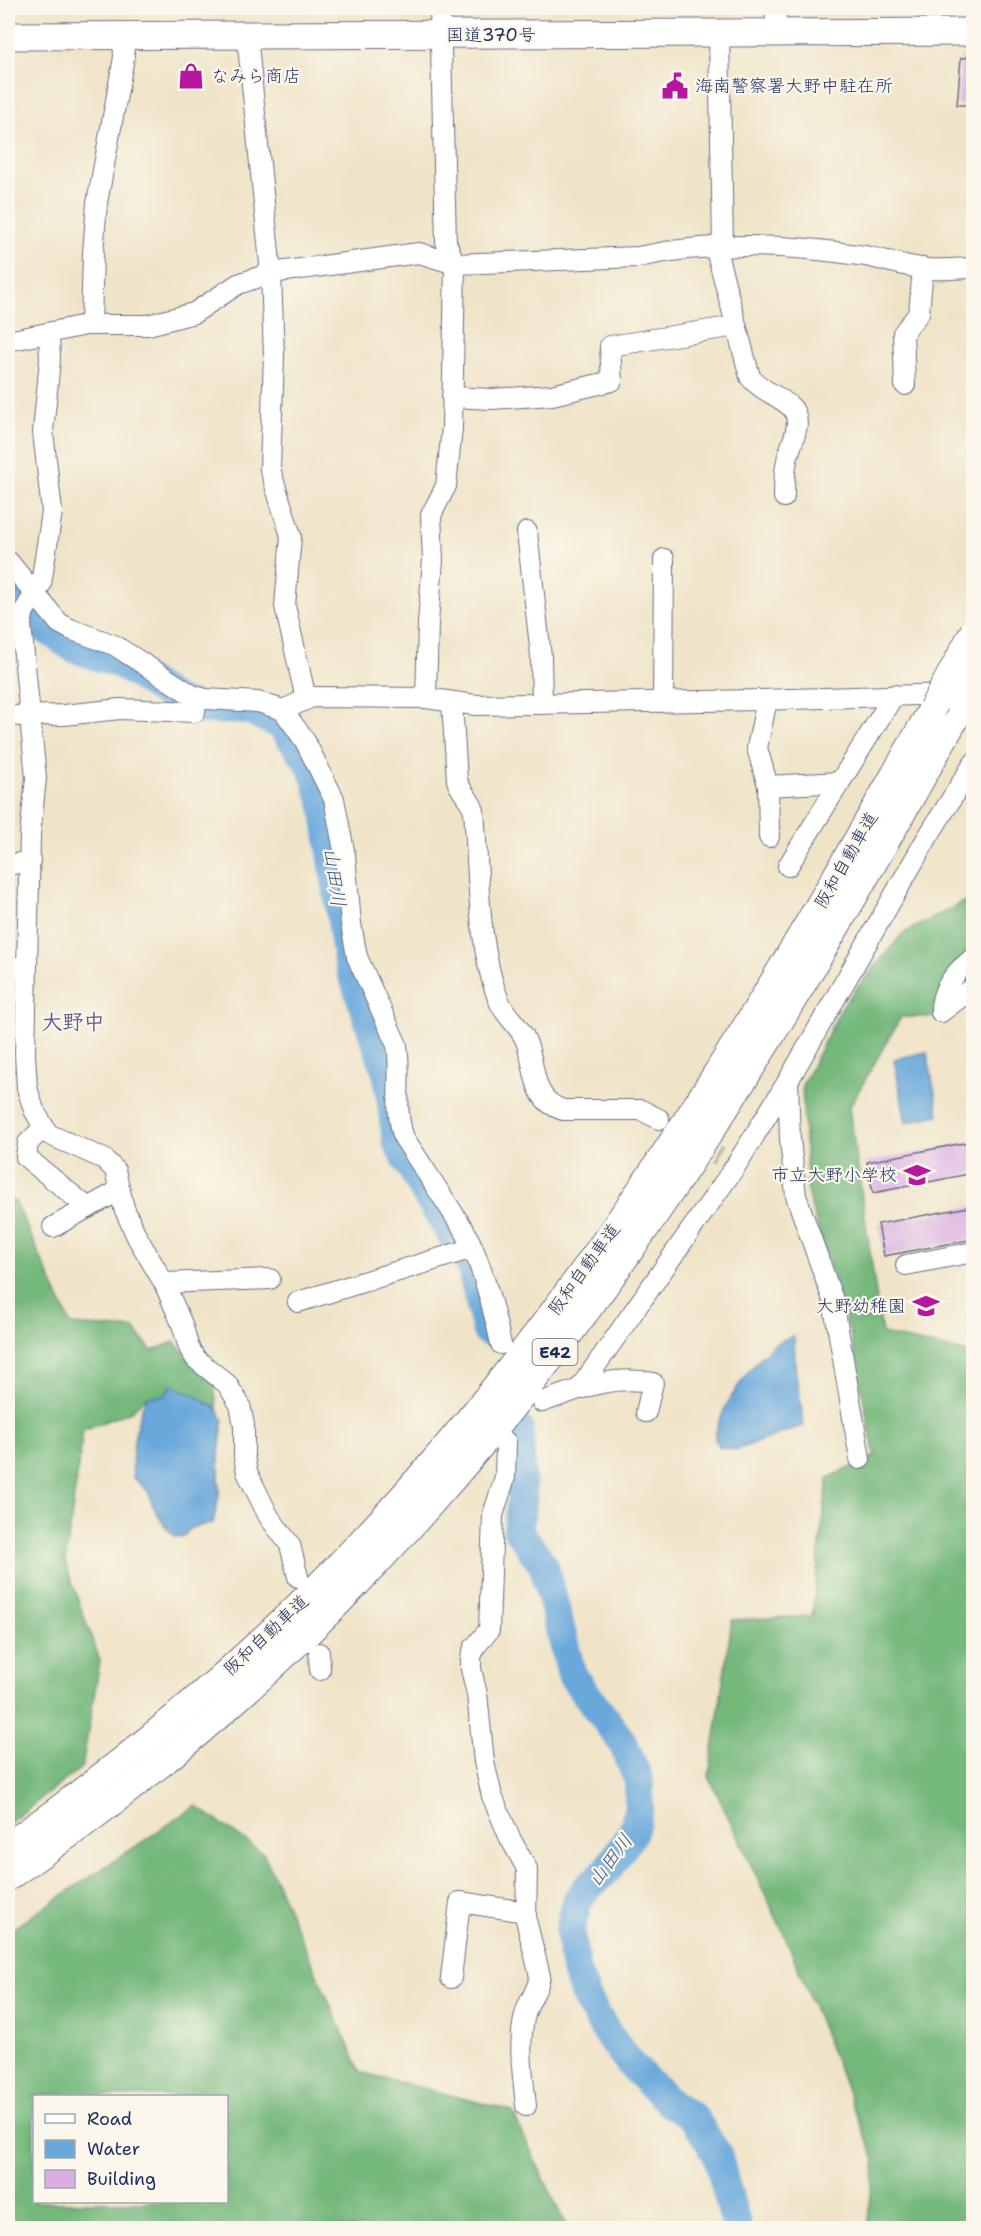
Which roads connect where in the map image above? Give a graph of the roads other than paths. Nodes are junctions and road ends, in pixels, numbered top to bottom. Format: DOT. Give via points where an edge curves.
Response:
graph roads {
  1 [pos="440,8"];
  2 [pos="776,20"];
  3 [pos="974,32"];
  4 [pos="719,34"];
  5 [pos="123,35"];
  6 [pos="246,35"];
  7 [pos="440,35"];
  8 [pos="8,36"];
  9 [pos="719,246"];
  10 [pos="455,264"];
  11 [pos="923,268"];
  12 [pos="974,268"];
  13 [pos="271,273"];
  14 [pos="91,325"];
  15 [pos="736,326"];
  16 [pos="48,333"];
  17 [pos="8,341"];
  18 [pos="905,385"];
  19 [pos="452,397"];
  20 [pos="784,497"];
  21 [pos="526,532"];
  22 [pos="664,559"];
  23 [pos="8,561"];
  24 [pos="36,593"];
  25 [pos="16,609"];
  26 [pos="974,631"];
  27 [pos="894,695"];
  28 [pos="969,695"];
  29 [pos="426,698"];
  30 [pos="306,699"];
  31 [pos="767,700"];
  32 [pos="663,702"];
  33 [pos="452,703"];
  34 [pos="542,704"];
  35 [pos="196,705"];
  36 [pos="283,710"];
  37 [pos="8,716"];
  38 [pos="30,717"];
  39 [pos="973,764"];
  40 [pos="840,782"];
  41 [pos="768,786"];
  42 [pos="769,837"];
  43 [pos="30,861"];
  44 [pos="8,866"];
  45 [pos="789,866"];
  46 [pos="974,958"];
  47 [pos="27,964"];
  48 [pos="8,969"];
  49 [pos="974,987"];
  50 [pos="788,1081"];
  51 [pos="658,1119"];
  52 [pos="44,1127"];
  53 [pos="120,1190"];
  54 [pos="88,1208"];
  55 [pos="53,1227"];
  56 [pos="473,1248"];
  57 [pos="974,1252"];
  58 [pos="906,1265"];
  59 [pos="270,1280"];
  60 [pos="164,1283"];
  61 [pos="297,1302"];
  62 [pos="501,1344"];
  63 [pos="580,1388"];
  64 [pos="542,1402"];
  65 [pos="646,1412"];
  66 [pos="506,1442"];
  67 [pos="861,1459"];
  68 [pos="298,1577"];
  69 [pos="8,1846"];
  70 [pos="8,1877"];
  71 [pos="526,1912"];
  72 [pos="451,1978"];
  73 [pos="526,2106"];
  1 -- 7 [label="street"];
  2 -- 3 [label="highway, 国道370号"];
  2 -- 4 [label="highway, 国道370号"];
  4 -- 7 [label="highway, 国道370号"];
  4 -- 9 [label="street"];
  5 -- 6 [label="highway, 国道370号"];
  5 -- 8 [label="highway, 国道370号"];
  5 -- 14 [label="street" via="124,57 97,203"];
  6 -- 7 [label="highway, 国道370号"];
  6 -- 13 [label="street"];
  7 -- 10 [label="street" via="446,242"];
  9 -- 10 [label="street" via="667,250 638,257"];
  9 -- 11 [label="street" via="768,245"];
  9 -- 15 [label="street"];
  10 -- 13 [label="street" via="419,253"];
  10 -- 19 [label="street"];
  11 -- 12 [label="street"];
  11 -- 18 [label="street" via="919,313 903,333"];
  13 -- 14 [label="street" via="238,284 194,313 148,325"];
  13 -- 30 [label="street" via="274,356 270,469 291,536 285,606"];
  14 -- 16 [label="street"];
  15 -- 19 [label="street" via="610,345 612,381 552,395"];
  15 -- 20 [label="street" via="750,377 796,415 796,431 783,478"];
  16 -- 17 [label="street"];
  16 -- 24 [label="street" via="50,360 44,432 52,512 41,584"];
  19 -- 29 [label="street" via="446,486 431,515 433,560"];
  21 -- 34 [label="street"];
  22 -- 32 [label="street"];
  23 -- 24 [label="street"];
  24 -- 25 [label="street"];
  24 -- 35 [label="street" via="59,623 137,658"];
  25 -- 38 [label="street" via="21,624"];
  26 -- 69 [label="highway, 阪和自動車道 / E42, bridge" via="821,905 754,1015 649,1178 472,1415 296,1609 176,1718"];
  27 -- 28 [label="street"];
  27 -- 31 [label="street"];
  27 -- 40 [label="street"];
  28 -- 70 [label="highway, 阪和自動車道 / E42" via="841,919 670,1193 492,1432 375,1565 258,1680 123,1793"];
  29 -- 30 [label="street"];
  29 -- 33 [label="street"];
  30 -- 36 [label="street"];
  31 -- 32 [label="street"];
  31 -- 41 [label="street" via="757,748"];
  32 -- 34 [label="street"];
  33 -- 34 [label="street"];
  33 -- 51 [label="street" via="458,787 474,811 489,965 501,1005 524,1037 543,1098 563,1110 641,1110"];
  35 -- 36 [label="street" via="258,702"];
  35 -- 38 [label="street"];
  36 -- 56 [label="street" via="305,741 334,799 357,957 397,1045 397,1109 404,1138"];
  37 -- 38 [label="street"];
  38 -- 43 [label="street" via="36,778"];
  39 -- 50 [label="street"];
  40 -- 41 [label="street"];
  40 -- 45 [label="street"];
  41 -- 42 [label="street"];
  43 -- 44 [label="street"];
  43 -- 47 [label="street"];
  46 -- 49 [label="street" via="948,984 940,1002 941,1012"];
  47 -- 48 [label="street"];
  47 -- 52 [label="street" via="27,1088"];
  50 -- 63 [label="street" via="727,1162"];
  50 -- 67 [label="street" via="796,1196 833,1300"];
  52 -- 53 [label="street" via="48,1134 104,1159 115,1170"];
  52 -- 54 [label="street" via="28,1143 26,1157"];
  53 -- 54 [label="street"];
  53 -- 60 [label="street" via="137,1237"];
  54 -- 55 [label="street"];
  56 -- 61 [label="street"];
  56 -- 62 [label="street"];
  57 -- 58 [label="street"];
  59 -- 60 [label="street"];
  60 -- 68 [label="street" via="189,1348 196,1359 227,1384 240,1405 247,1472 269,1517 290,1545"];
  63 -- 64 [label="street"];
  63 -- 65 [label="street" via="623,1379 653,1383"];
  66 -- 71 [label="street" via="505,1477 493,1515 489,1630 474,1648 471,1669 492,1796 527,1869"];
  71 -- 72 [label="street" via="460,1902"];
  71 -- 73 [label="street" via="540,1976 523,2024"];
}
